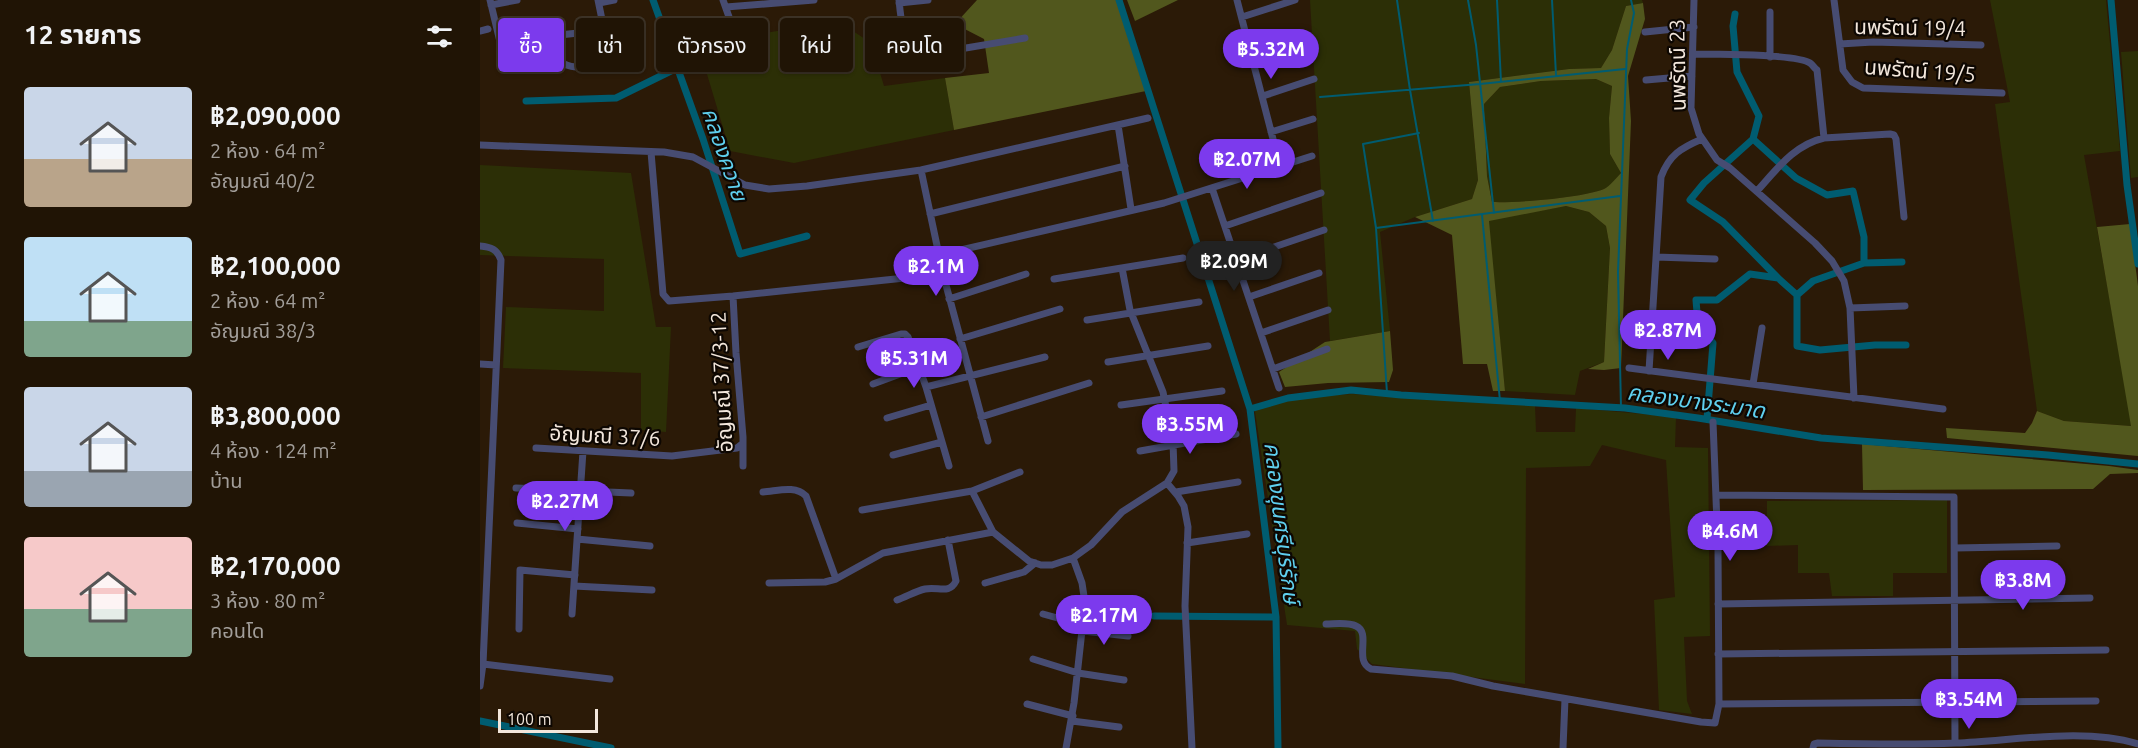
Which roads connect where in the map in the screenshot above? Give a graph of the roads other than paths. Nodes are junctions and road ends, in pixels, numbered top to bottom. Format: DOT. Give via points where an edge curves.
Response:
graph roads {
  1 [pos="517,0"];
  2 [pos="614,0"];
  3 [pos="814,0"];
  4 [pos="928,0"];
  5 [pos="1238,0"];
  6 [pos="1295,0"];
  7 [pos="1694,0"];
  8 [pos="1834,0"];
  9 [pos="899,1"];
  10 [pos="599,2"];
  11 [pos="491,3"];
  12 [pos="725,3"];
  13 [pos="1770,12"];
  14 [pos="1242,17"];
  15 [pos="602,18"];
  16 [pos="730,18"];
  17 [pos="1694,27"];
  18 [pos="488,29"];
  19 [pos="480,31"];
  20 [pos="498,33"];
  21 [pos="1645,33"];
  22 [pos="1307,36"];
  23 [pos="1025,38"];
  24 [pos="1840,44"];
  25 [pos="1981,45"];
  26 [pos="1693,54"];
  27 [pos="1251,55"];
  28 [pos="1770,57"];
  29 [pos="1692,76"];
  30 [pos="1314,79"];
  31 [pos="1646,80"];
  32 [pos="2002,93"];
  33 [pos="1263,96"];
  34 [pos="1148,118"];
  35 [pos="1313,119"];
  36 [pos="1119,125"];
  37 [pos="1272,132"];
  38 [pos="1824,138"];
  39 [pos="1702,139"];
  40 [pos="480,145"];
  41 [pos="651,152"];
  42 [pos="1311,156"];
  43 [pos="1125,166"];
  44 [pos="1280,166"];
  45 [pos="921,170"];
  46 [pos="1209,189"];
  47 [pos="1757,191"];
  48 [pos="1321,193"];
  49 [pos="1131,209"];
  50 [pos="930,214"];
  51 [pos="1904,217"];
  52 [pos="1225,226"];
  53 [pos="1324,230"];
  54 [pos="480,246"];
  55 [pos="939,255"];
  56 [pos="1656,257"];
  57 [pos="1183,258"];
  58 [pos="1715,259"];
  59 [pos="1236,260"];
  60 [pos="1122,268"];
  61 [pos="1319,273"];
  62 [pos="943,274"];
  63 [pos="1026,274"];
  64 [pos="1054,279"];
  65 [pos="734,296"];
  66 [pos="1250,297"];
  67 [pos="949,299"];
  68 [pos="1199,302"];
  69 [pos="1905,306"];
  70 [pos="1850,308"];
  71 [pos="1060,309"];
  72 [pos="1328,310"];
  73 [pos="1132,313"];
  74 [pos="1087,320"];
  75 [pos="1762,328"];
  76 [pos="1261,333"];
  77 [pos="960,339"];
  78 [pos="1208,346"];
  79 [pos="858,347"];
  80 [pos="1327,349"];
  81 [pos="1149,356"];
  82 [pos="1046,357"];
  83 [pos="1108,362"];
  84 [pos="480,364"];
  85 [pos="496,365"];
  86 [pos="919,367"];
  87 [pos="1629,368"];
  88 [pos="1273,369"];
  89 [pos="1649,371"];
  90 [pos="970,377"];
  91 [pos="1089,383"];
  92 [pos="873,384"];
  93 [pos="1753,384"];
  94 [pos="926,387"];
  95 [pos="1279,388"];
  96 [pos="1222,391"];
  97 [pos="1854,398"];
  98 [pos="1164,399"];
  99 [pos="931,405"];
  100 [pos="1121,405"];
  101 [pos="1942,409"];
  102 [pos="981,417"];
  103 [pos="887,418"];
  104 [pos="1713,422"];
  105 [pos="1236,434"];
  106 [pos="988,441"];
  107 [pos="942,442"];
  108 [pos="742,444"];
  109 [pos="1173,445"];
  110 [pos="536,448"];
  111 [pos="583,451"];
  112 [pos="1140,451"];
  113 [pos="893,455"];
  114 [pos="743,466"];
  115 [pos="949,466"];
  116 [pos="1020,472"];
  117 [pos="1238,482"];
  118 [pos="1167,483"];
  119 [pos="516,488"];
  120 [pos="580,490"];
  121 [pos="972,491"];
  122 [pos="763,492"];
  123 [pos="1176,492"];
  124 [pos="631,493"];
  125 [pos="1716,495"];
  126 [pos="862,510"];
  127 [pos="517,523"];
  128 [pos="578,530"];
  129 [pos="993,532"];
  130 [pos="1247,534"];
  131 [pos="577,539"];
  132 [pos="948,540"];
  133 [pos="1187,543"];
  134 [pos="650,546"];
  135 [pos="2057,546"];
  136 [pos="1954,548"];
  137 [pos="1073,558"];
  138 [pos="1035,564"];
  139 [pos="575,575"];
  140 [pos="836,579"];
  141 [pos="769,583"];
  142 [pos="985,583"];
  143 [pos="574,586"];
  144 [pos="652,590"];
  145 [pos="2090,598"];
  146 [pos="1955,599"];
  147 [pos="897,600"];
  148 [pos="1718,604"];
  149 [pos="572,614"];
  150 [pos="1043,614"];
  151 [pos="1326,624"];
  152 [pos="1083,628"];
  153 [pos="519,630"];
  154 [pos="1128,636"];
  155 [pos="2106,650"];
  156 [pos="1954,652"];
  157 [pos="1718,654"];
  158 [pos="1033,659"];
  159 [pos="483,664"];
  160 [pos="1078,673"];
  161 [pos="610,679"];
  162 [pos="1124,680"];
  163 [pos="480,686"];
  164 [pos="1565,699"];
  165 [pos="2096,701"];
  166 [pos="1954,703"];
  167 [pos="1027,704"];
  168 [pos="1719,704"];
  169 [pos="1072,718"];
  170 [pos="1119,727"];
  171 [pos="1955,743"];
  172 [pos="2138,744"];
  173 [pos="1872,746"];
  174 [pos="1066,748"];
  175 [pos="1192,748"];
  176 [pos="1563,748"];
  177 [pos="1813,748"];
  1 -- 11 [label="street"];
  2 -- 10 [label="street"];
  3 -- 12 [label="street"];
  4 -- 9 [label="street"];
  5 -- 14 [label="street"];
  6 -- 14 [label="street"];
  7 -- 17 [label="street, นพรัตน์ 23"];
  8 -- 24 [label="street"];
  9 -- 23 [label="street" via="907,43 915,52 930,54"];
  10 -- 15 [label="street"];
  11 -- 20 [label="street"];
  12 -- 16 [label="street"];
  13 -- 28 [label="street"];
  14 -- 27 [label="street"];
  17 -- 21 [label="street"];
  17 -- 26 [label="street, นพรัตน์ 23"];
  18 -- 19 [label="street"];
  22 -- 27 [label="street"];
  24 -- 25 [label="street, นพรัตน์ 19/4"];
  24 -- 32 [label="street, นพรัตน์ 19/5" via="1844,70 1852,82 1863,88"];
  26 -- 28 [label="street"];
  26 -- 29 [label="street, นพรัตน์ 23"];
  27 -- 33 [label="street"];
  28 -- 38 [label="street" via="1799,59 1816,70"];
  29 -- 31 [label="street"];
  29 -- 39 [label="street, นพรัตน์ 23" via="1691,108"];
  30 -- 33 [label="street"];
  33 -- 37 [label="street"];
  34 -- 36 [label="street"];
  35 -- 37 [label="street"];
  36 -- 43 [label="street"];
  36 -- 45 [label="street"];
  37 -- 44 [label="street"];
  38 -- 47 [label="street" via="1789,156"];
  38 -- 51 [label="street" via="1894,135"];
  39 -- 47 [label="street, นพรัตน์ 23" via="1717,160"];
  39 -- 56 [label="street" via="1674,153 1665,165"];
  40 -- 41 [label="street"];
  41 -- 45 [label="street" via="702,160 745,185 769,189"];
  41 -- 65 [label="street" via="665,298 674,301"];
  42 -- 44 [label="street"];
  43 -- 49 [label="street"];
  43 -- 50 [label="street"];
  44 -- 46 [label="street"];
  45 -- 50 [label="street"];
  46 -- 49 [label="street"];
  46 -- 52 [label="street"];
  47 -- 70 [label="street" via="1832,261 1844,281"];
  48 -- 52 [label="street"];
  49 -- 55 [label="street"];
  50 -- 55 [label="street"];
  52 -- 59 [label="street"];
  53 -- 59 [label="street"];
  54 -- 85 [label="street" via="493,248 501,260"];
  55 -- 62 [label="street"];
  56 -- 58 [label="street"];
  56 -- 89 [label="street"];
  57 -- 60 [label="street"];
  59 -- 66 [label="street"];
  60 -- 64 [label="street"];
  60 -- 73 [label="street"];
  61 -- 66 [label="street"];
  62 -- 65 [label="street"];
  62 -- 67 [label="street"];
  63 -- 67 [label="street"];
  65 -- 108 [label="street, อัญมณี 37/3-12"];
  66 -- 76 [label="street"];
  67 -- 77 [label="street"];
  68 -- 73 [label="street"];
  69 -- 70 [label="street"];
  70 -- 97 [label="street"];
  71 -- 77 [label="street"];
  72 -- 76 [label="street"];
  73 -- 74 [label="street"];
  73 -- 81 [label="street"];
  75 -- 93 [label="street"];
  76 -- 88 [label="street"];
  77 -- 90 [label="street"];
  78 -- 81 [label="street"];
  79 -- 86 [label="street" via="905,334"];
  80 -- 88 [label="street"];
  81 -- 83 [label="street"];
  81 -- 98 [label="street"];
  82 -- 90 [label="street"];
  84 -- 85 [label="street"];
  85 -- 159 [label="street"];
  86 -- 92 [label="street"];
  86 -- 94 [label="street"];
  87 -- 89 [label="street"];
  88 -- 95 [label="street"];
  89 -- 93 [label="street"];
  90 -- 94 [label="street"];
  90 -- 102 [label="street"];
  91 -- 102 [label="street"];
  93 -- 97 [label="street"];
  94 -- 99 [label="street"];
  96 -- 98 [label="street"];
  97 -- 101 [label="street"];
  98 -- 100 [label="street"];
  98 -- 109 [label="street"];
  99 -- 103 [label="street"];
  99 -- 107 [label="street"];
  102 -- 106 [label="street"];
  104 -- 125 [label="street"];
  105 -- 109 [label="street"];
  107 -- 113 [label="street"];
  107 -- 115 [label="street"];
  108 -- 111 [label="street, อัญมณี 37/6" via="737,448 672,456"];
  108 -- 114 [label="street, อัญมณี 37/3-12"];
  109 -- 112 [label="street"];
  109 -- 118 [label="street" via="1174,471"];
  110 -- 111 [label="street, อัญมณี 37/6"];
  111 -- 120 [label="street"];
  116 -- 121 [label="street"];
  117 -- 123 [label="street"];
  118 -- 123 [label="street"];
  118 -- 137 [label="street" via="1122,512"];
  119 -- 120 [label="street"];
  120 -- 124 [label="street"];
  120 -- 128 [label="street"];
  121 -- 126 [label="street"];
  121 -- 129 [label="street"];
  122 -- 140 [label="street" via="793,489 806,496"];
  123 -- 133 [label="street" via="1184,506"];
  125 -- 136 [label="street" via="1954,497"];
  125 -- 148 [label="street"];
  127 -- 128 [label="street"];
  128 -- 131 [label="street"];
  129 -- 132 [label="street"];
  129 -- 138 [label="street"];
  130 -- 133 [label="street"];
  131 -- 134 [label="street"];
  131 -- 139 [label="street"];
  132 -- 140 [label="street" via="883,553"];
  132 -- 147 [label="street" via="956,581 953,587 927,589"];
  133 -- 175 [label="street" via="1185,606"];
  135 -- 136 [label="street"];
  136 -- 146 [label="street"];
  137 -- 138 [label="street" via="1052,565"];
  137 -- 152 [label="street" via="1085,603"];
  138 -- 142 [label="street" via="1024,572"];
  139 -- 143 [label="street"];
  139 -- 153 [label="street" via="520,570"];
  140 -- 141 [label="street"];
  143 -- 144 [label="street"];
  143 -- 149 [label="street"];
  145 -- 146 [label="street"];
  146 -- 148 [label="street"];
  146 -- 156 [label="street"];
  148 -- 157 [label="street"];
  150 -- 152 [label="street"];
  151 -- 164 [label="street" via="1360,628 1363,661 1371,669 1452,676"];
  152 -- 154 [label="street"];
  152 -- 160 [label="street"];
  155 -- 156 [label="street"];
  156 -- 157 [label="street"];
  156 -- 166 [label="street"];
  157 -- 168 [label="street"];
  158 -- 160 [label="street"];
  159 -- 161 [label="street"];
  159 -- 163 [label="street"];
  160 -- 162 [label="street"];
  160 -- 169 [label="street"];
  164 -- 168 [label="street" via="1714,723"];
  164 -- 176 [label="street"];
  165 -- 166 [label="street"];
  166 -- 168 [label="street"];
  166 -- 171 [label="street"];
  167 -- 169 [label="street"];
  169 -- 170 [label="street"];
  169 -- 174 [label="street"];
  171 -- 172 [label="street" via="2079,736 2109,737"];
  171 -- 173 [label="street"];
  173 -- 177 [label="street" via="1818,743"];
}
